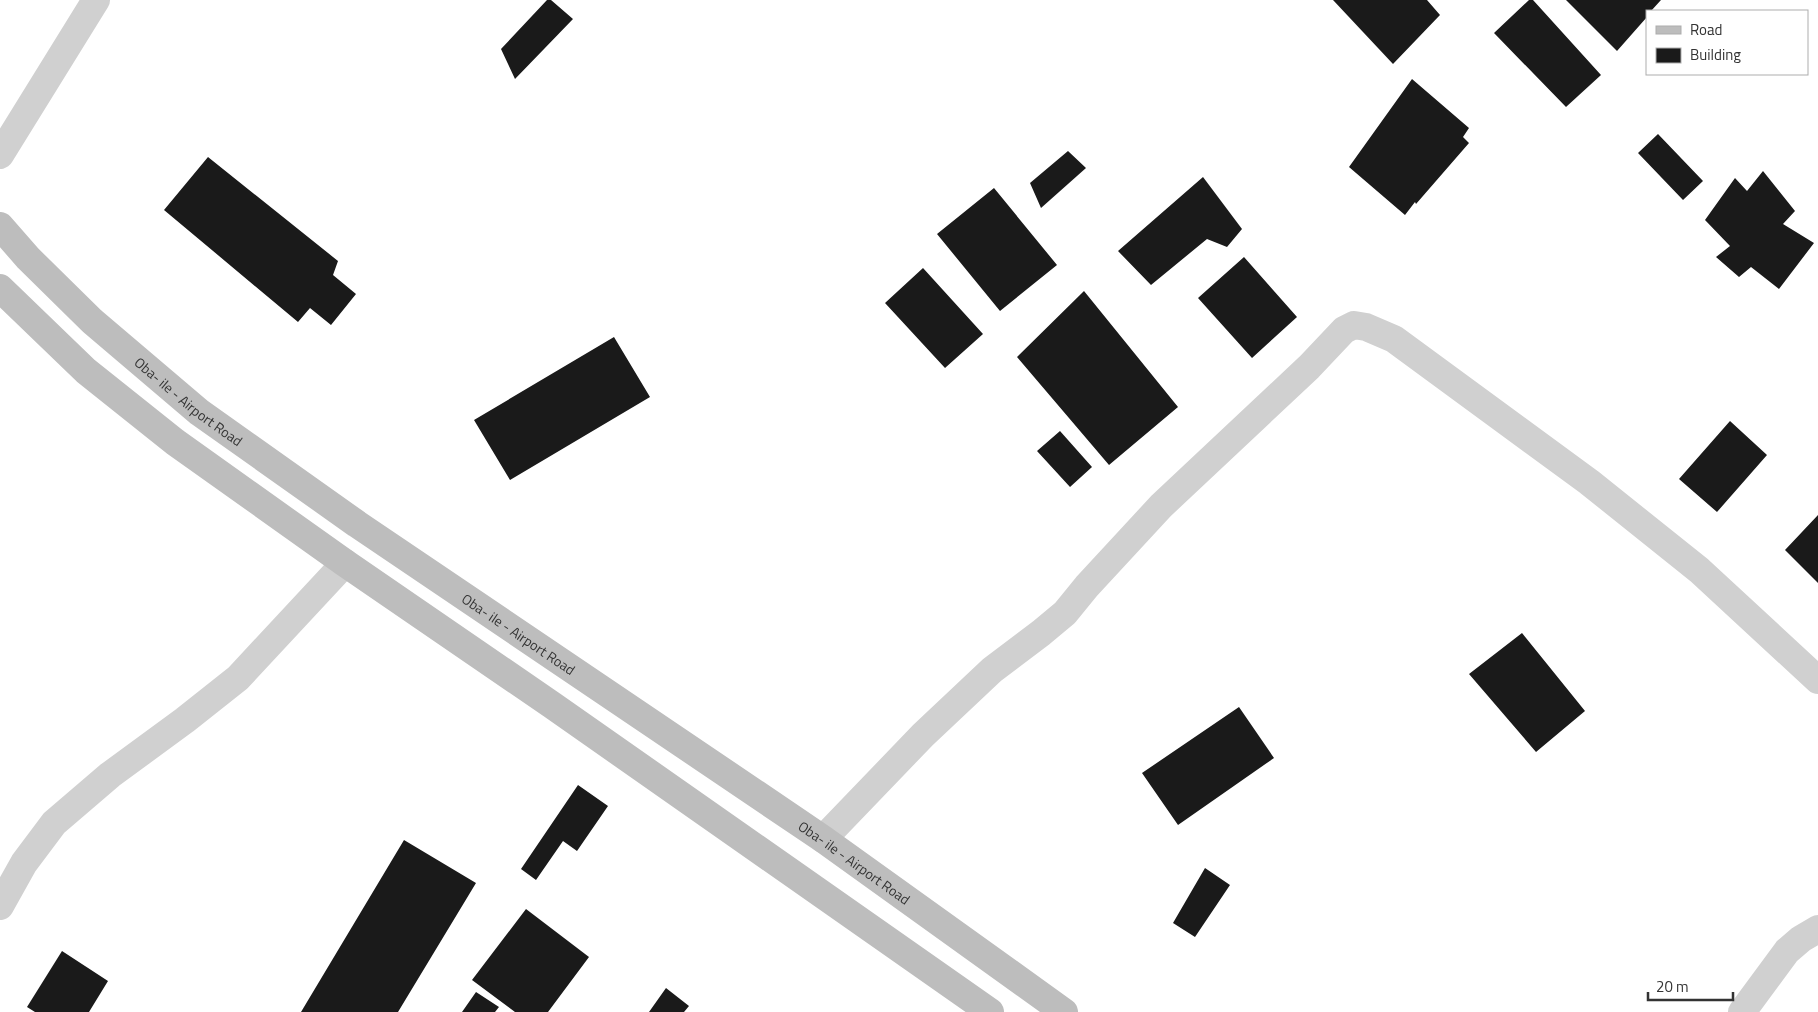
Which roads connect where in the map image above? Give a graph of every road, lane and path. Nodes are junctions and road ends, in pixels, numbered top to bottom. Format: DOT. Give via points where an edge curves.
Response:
graph roads {
  1 [pos="96,0"];
  2 [pos="0,155"];
  3 [pos="0,226"];
  4 [pos="0,288"];
  5 [pos="345,563"];
  6 [pos="1818,680"];
  7 [pos="824,839"];
  8 [pos="0,906"];
  9 [pos="1818,929"];
  10 [pos="990,1012"];
  11 [pos="1064,1012"];
  12 [pos="1742,1012"];
  1 -- 2 [label="street"];
  3 -- 7 [label="main road, Oba- ile - Airport Road" via="92,321 198,412 357,524"];
  4 -- 5 [label="main road" via="86,371 167,436"];
  5 -- 8 [label="street" via="238,678 110,775 54,823 24,863"];
  5 -- 10 [label="main road"];
  6 -- 7 [label="street" via="1699,570 1589,482 1394,339 1354,325 1344,330 1161,506 1065,612 992,670 923,735"];
  7 -- 11 [label="main road, Oba- ile - Airport Road"];
  9 -- 12 [label="street" via="1787,951"];
}
